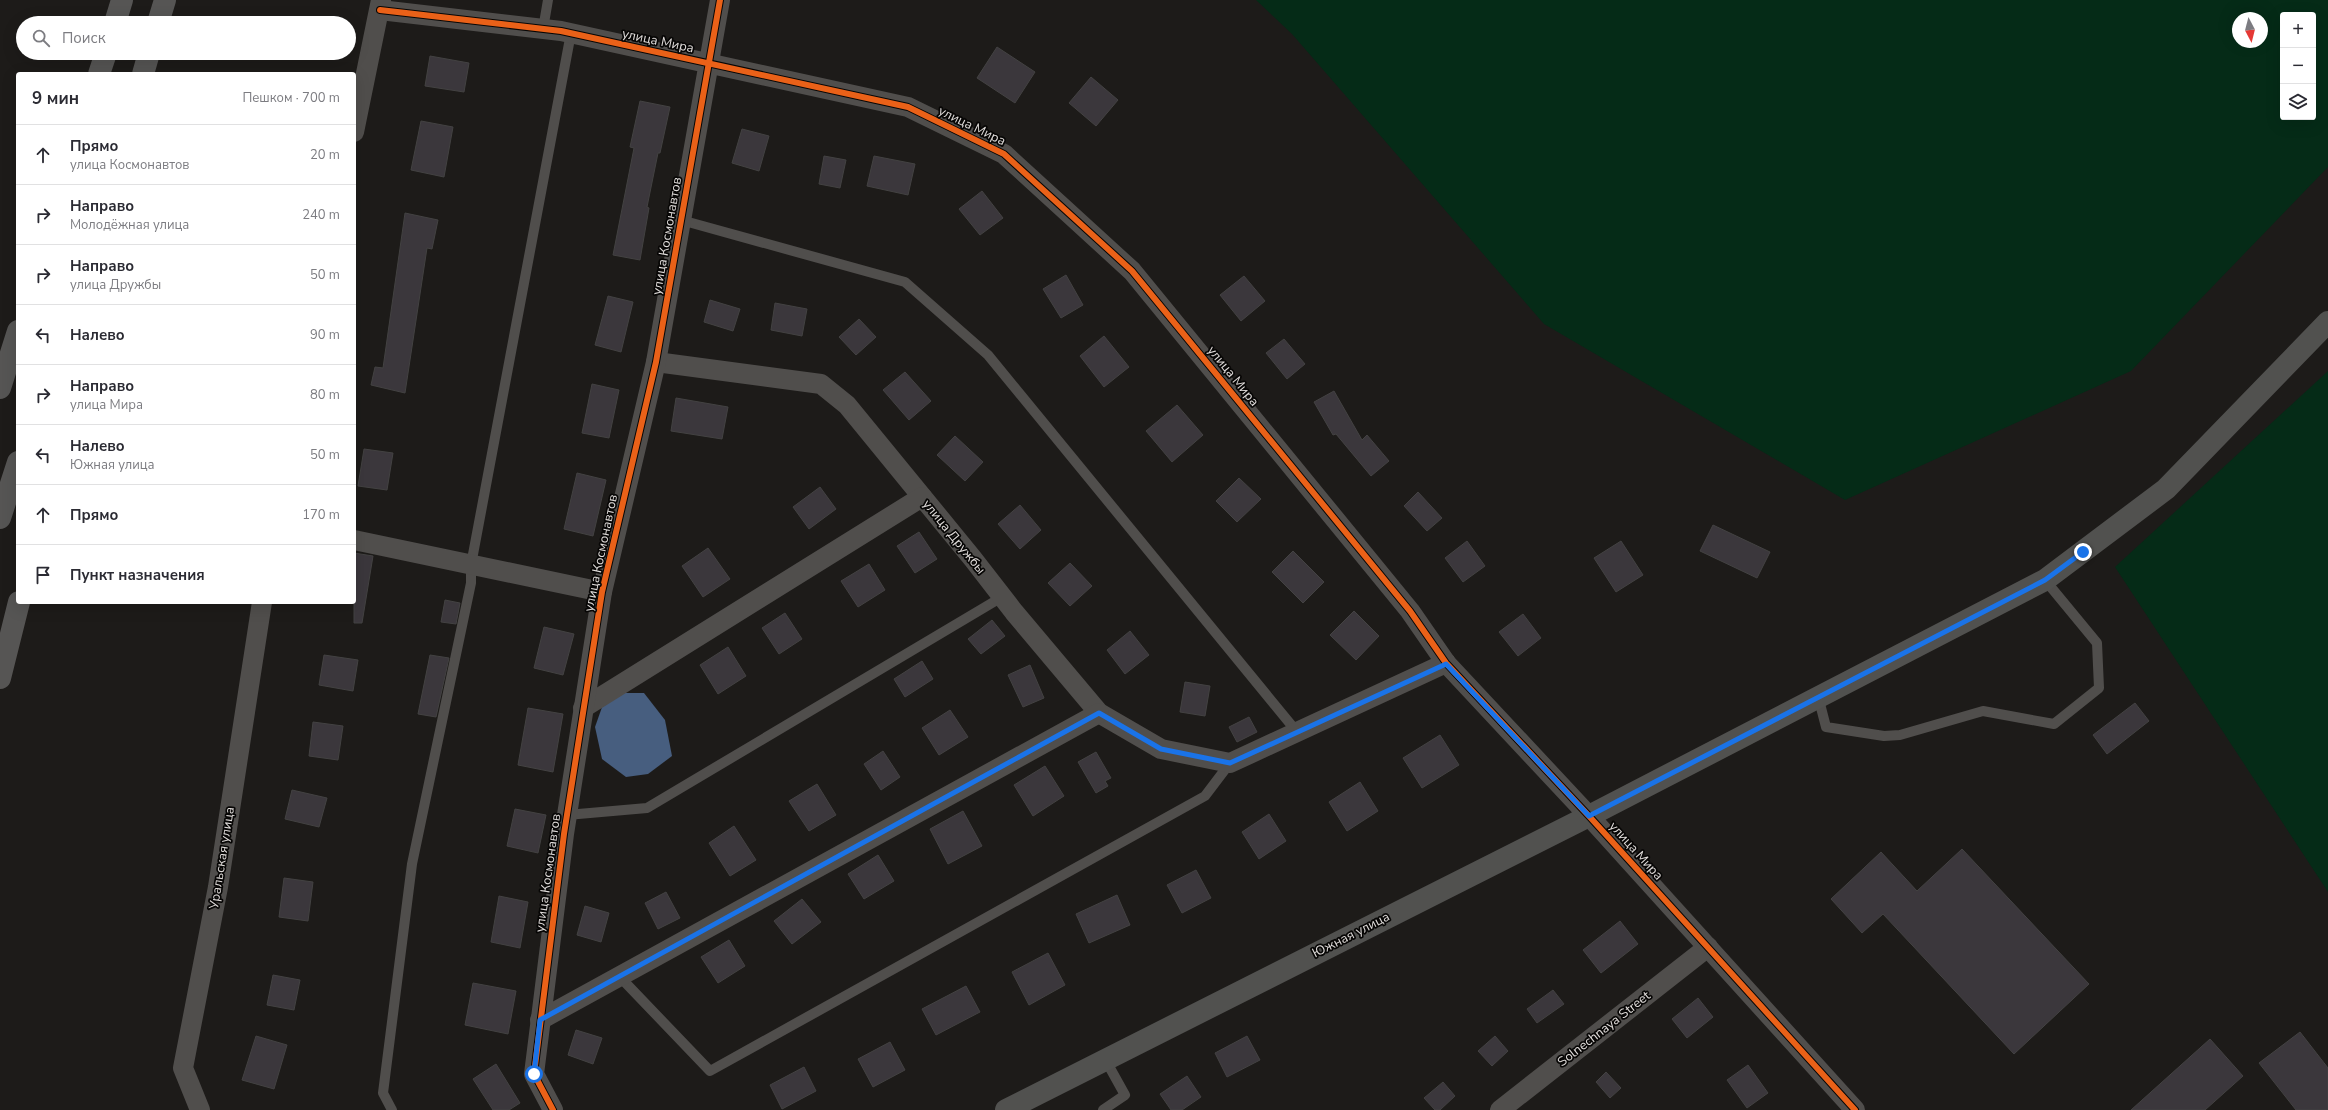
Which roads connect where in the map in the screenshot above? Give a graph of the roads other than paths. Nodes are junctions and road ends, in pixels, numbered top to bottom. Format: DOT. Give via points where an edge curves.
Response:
graph roads {
  1 [pos="122,0"];
  2 [pos="165,0"];
  3 [pos="548,0"];
  4 [pos="720,0"];
  5 [pos="381,5"];
  6 [pos="117,16"];
  7 [pos="160,16"];
  8 [pos="543,28"];
  9 [pos="571,33"];
  10 [pos="104,60"];
  11 [pos="710,64"];
  12 [pos="100,72"];
  13 [pos="356,123"];
  14 [pos="682,220"];
  15 [pos="2328,322"];
  16 [pos="16,337"];
  17 [pos="656,362"];
  18 [pos="0,388"];
  19 [pos="16,468"];
  20 [pos="922,497"];
  21 [pos="0,518"];
  22 [pos="356,540"];
  23 [pos="471,565"];
  24 [pos="2045,580"];
  25 [pos="602,592"];
  26 [pos="1002,597"];
  27 [pos="18,604"];
  28 [pos="262,604"];
  29 [pos="1446,664"];
  30 [pos="0,678"];
  31 [pos="1818,696"];
  32 [pos="583,708"];
  33 [pos="1099,713"];
  34 [pos="1297,732"];
  35 [pos="1230,763"];
  36 [pos="567,814"];
  37 [pos="1589,816"];
  38 [pos="1708,947"];
  39 [pos="619,976"];
  40 [pos="540,1020"];
  41 [pos="1105,1059"];
  42 [pos="200,1110"];
  43 [pos="392,1110"];
  44 [pos="553,1110"];
  45 [pos="1006,1110"];
  46 [pos="1102,1110"];
  47 [pos="1500,1110"];
  48 [pos="1855,1110"];
  1 -- 6 [label="highway"];
  2 -- 7 [label="highway"];
  3 -- 8 [label="lane"];
  4 -- 11 [label="street, улица Космонавтов"];
  5 -- 8 [label="street, улица Мира"];
  5 -- 13 [label="street"];
  8 -- 9 [label="street, улица Мира"];
  9 -- 11 [label="street, улица Мира"];
  9 -- 23 [label="lane"];
  10 -- 12 [label="highway"];
  11 -- 14 [label="street, улица Космонавтов"];
  11 -- 29 [label="street, улица Мира" via="908,107 1004,154 1132,271 1410,611"];
  14 -- 17 [label="street, улица Космонавтов"];
  14 -- 34 [label="lane" via="906,282 988,355"];
  15 -- 24 [label="main road, Южная улица" via="2166,489"];
  16 -- 18 [label="highway"];
  17 -- 20 [label="street, улица Дружбы" via="821,384 847,405"];
  17 -- 25 [label="street, улица Космонавтов"];
  19 -- 21 [label="highway"];
  20 -- 26 [label="street, улица Дружбы"];
  20 -- 32 [label="street"];
  22 -- 23 [label="street"];
  23 -- 25 [label="street"];
  23 -- 43 [label="lane" via="471,583 412,864 383,1093"];
  24 -- 31 [label="main road, Южная улица"];
  24 -- 31 [label="lane" via="2097,643 2099,688 2054,724 1982,711 1900,736 1884,736 1826,727"];
  25 -- 32 [label="street, улица Космонавтов"];
  26 -- 33 [label="street, улица Дружбы"];
  26 -- 36 [label="lane" via="647,808"];
  27 -- 30 [label="highway"];
  28 -- 42 [label="street, Уральская улица" via="218,887 183,1068"];
  29 -- 34 [label="street"];
  29 -- 37 [label="street, улица Мира"];
  31 -- 37 [label="main road, Южная улица"];
  32 -- 36 [label="street, улица Космонавтов"];
  33 -- 35 [label="street, улица Дружбы" via="1161,749"];
  33 -- 39 [label="street"];
  34 -- 35 [label="street"];
  35 -- 39 [label="lane" via="1205,796 710,1071"];
  36 -- 40 [label="street, улица Космонавтов"];
  37 -- 38 [label="street, улица Мира"];
  37 -- 41 [label="main road, Южная улица"];
  38 -- 47 [label="street, Solnechnaya Street"];
  38 -- 48 [label="street, улица Мира"];
  39 -- 40 [label="street"];
  40 -- 44 [label="street, улица Космонавтов" via="534,1074"];
  41 -- 45 [label="main road, Южная улица"];
  41 -- 46 [label="lane" via="1125,1096"];
}
